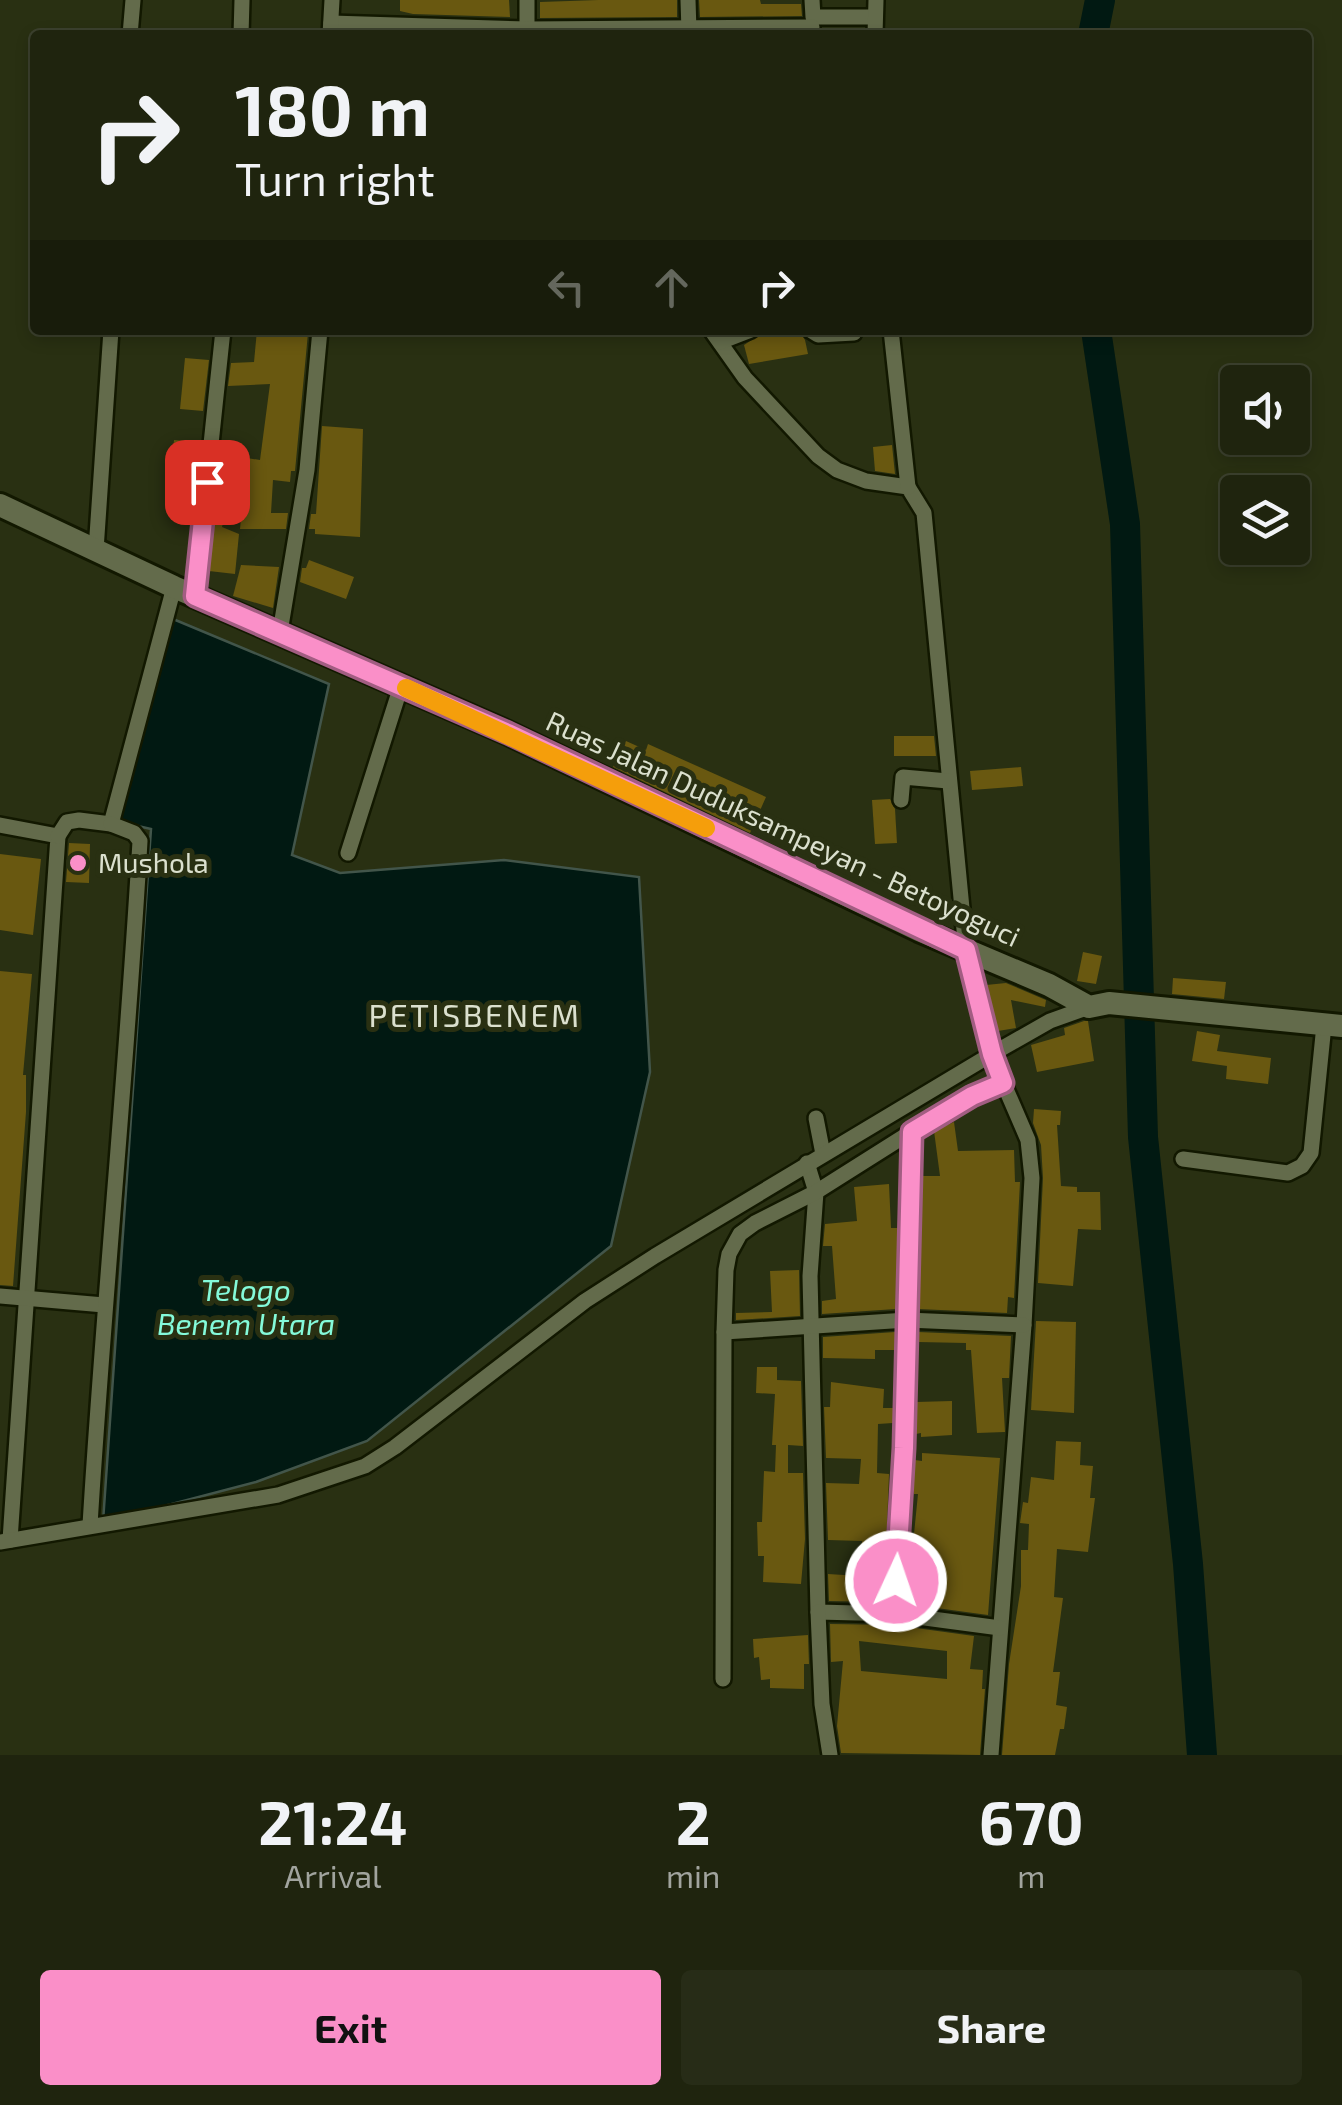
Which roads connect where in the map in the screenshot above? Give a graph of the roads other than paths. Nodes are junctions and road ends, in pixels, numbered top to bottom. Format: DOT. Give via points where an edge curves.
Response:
graph roads {
  1 [pos="133,0"];
  2 [pos="242,0"];
  3 [pos="332,0"];
  4 [pos="526,0"];
  5 [pos="688,0"];
  6 [pos="876,0"];
  7 [pos="876,18"];
  8 [pos="812,20"];
  9 [pos="331,29"];
  10 [pos="130,30"];
  11 [pos="240,30"];
  12 [pos="396,30"];
  13 [pos="527,30"];
  14 [pos="689,30"];
  15 [pos="876,30"];
  16 [pos="110,335"];
  17 [pos="222,335"];
  18 [pos="320,335"];
  19 [pos="892,335"];
  20 [pos="715,336"];
  21 [pos="908,486"];
  22 [pos="0,505"];
  23 [pos="96,550"];
  24 [pos="184,592"];
  25 [pos="280,632"];
  26 [pos="401,686"];
  27 [pos="948,782"];
  28 [pos="901,800"];
  29 [pos="111,824"];
  30 [pos="0,825"];
  31 [pos="58,836"];
  32 [pos="348,853"];
  33 [pos="966,950"];
  34 [pos="1099,1005"];
  35 [pos="1333,1026"];
  36 [pos="996,1067"];
  37 [pos="816,1118"];
  38 [pos="912,1132"];
  39 [pos="823,1154"];
  40 [pos="1183,1159"];
  41 [pos="812,1178"];
  42 [pos="0,1296"];
  43 [pos="27,1299"];
  44 [pos="104,1305"];
  45 [pos="907,1320"];
  46 [pos="1024,1326"];
  47 [pos="812,1328"];
  48 [pos="724,1332"];
  49 [pos="90,1524"];
  50 [pos="5,1540"];
  51 [pos="818,1612"];
  52 [pos="895,1614"];
  53 [pos="1000,1628"];
  54 [pos="723,1680"];
  55 [pos="830,1755"];
  56 [pos="992,1755"];
  1 -- 10 [label="street"];
  2 -- 11 [label="street"];
  3 -- 9 [label="street"];
  4 -- 13 [label="street"];
  5 -- 14 [label="street"];
  6 -- 7 [label="street"];
  7 -- 8 [label="street"];
  7 -- 15 [label="street"];
  8 -- 14 [label="street"];
  9 -- 12 [label="street"];
  16 -- 23 [label="street"];
  17 -- 24 [label="street"];
  18 -- 25 [label="street" via="307,470"];
  19 -- 21 [label="street"];
  20 -- 21 [label="street" via="745,378 837,470"];
  21 -- 27 [label="street" via="926,528"];
  22 -- 23 [label="main road, Ruas Jalan Duduksampeyan - Betoyoguci"];
  23 -- 24 [label="main road, Ruas Jalan Duduksampeyan - Betoyoguci"];
  24 -- 25 [label="main road, Ruas Jalan Duduksampeyan - Betoyoguci"];
  24 -- 29 [label="street"];
  25 -- 26 [label="main road, Ruas Jalan Duduksampeyan - Betoyoguci"];
  26 -- 32 [label="street"];
  26 -- 33 [label="main road, Ruas Jalan Duduksampeyan - Betoyoguci"];
  27 -- 28 [label="street" via="903,778"];
  27 -- 33 [label="street"];
  29 -- 31 [label="street" via="67,822"];
  29 -- 44 [label="street" via="140,841"];
  30 -- 31 [label="street"];
  31 -- 43 [label="street"];
  33 -- 34 [label="main road, Ruas Jalan Duduksampeyan - Betoyoguci"];
  33 -- 36 [label="street"];
  34 -- 35 [label="main road, Ruas Jalan Duduksampeyan - Betoyoguci"];
  34 -- 36 [label="street" via="1050,1021"];
  35 -- 40 [label="street" via="1311,1154 1302,1166 1288,1172"];
  36 -- 38 [label="street" via="972,1096"];
  36 -- 39 [label="street"];
  36 -- 46 [label="street" via="1028,1140"];
  37 -- 39 [label="street"];
  38 -- 41 [label="street"];
  38 -- 45 [label="street"];
  39 -- 41 [label="street"];
  41 -- 47 [label="street"];
  41 -- 48 [label="street" via="733,1245"];
  41 -- 49 [label="street" via="584,1301 365,1466 278,1495"];
  42 -- 43 [label="street"];
  43 -- 44 [label="street"];
  43 -- 50 [label="street"];
  44 -- 49 [label="street"];
  45 -- 46 [label="street"];
  45 -- 47 [label="street"];
  45 -- 52 [label="street"];
  46 -- 53 [label="street"];
  47 -- 48 [label="street"];
  47 -- 51 [label="street"];
  48 -- 54 [label="street"];
  49 -- 50 [label="street"];
  51 -- 52 [label="street"];
  51 -- 55 [label="street"];
  52 -- 53 [label="street"];
  53 -- 56 [label="street"];
}
